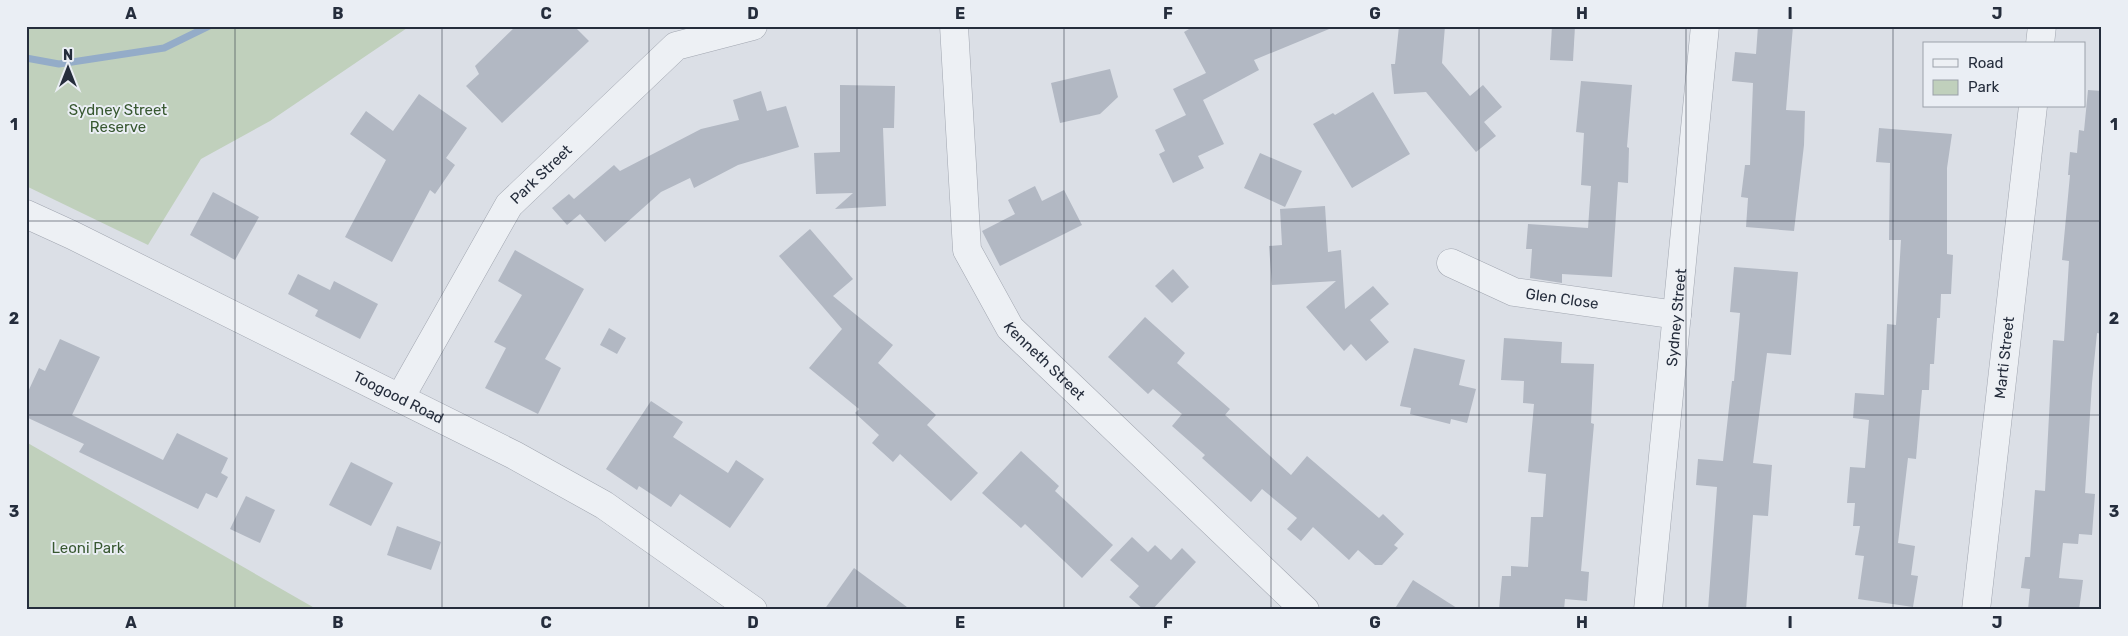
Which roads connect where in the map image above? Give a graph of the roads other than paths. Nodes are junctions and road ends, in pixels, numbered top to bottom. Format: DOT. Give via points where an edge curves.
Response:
graph roads {
  1 [pos="753,26"];
  2 [pos="954,26"];
  3 [pos="1704,26"];
  4 [pos="2042,26"];
  5 [pos="2040,42"];
  6 [pos="2033,108"];
  7 [pos="26,214"];
  8 [pos="1451,263"];
  9 [pos="1678,315"];
  10 [pos="400,398"];
  11 [pos="753,610"];
  12 [pos="1305,610"];
  13 [pos="1648,610"];
  14 [pos="1976,610"];
  1 -- 10 [label="street, Park Street" via="676,46 509,205"];
  2 -- 12 [label="street, Kenneth Street" via="967,250 1010,328"];
  3 -- 9 [label="street, Sydney Street"];
  4 -- 5 [label="street"];
  6 -- 14 [label="street, Marti Street"];
  7 -- 10 [label="street, Toogood Road"];
  8 -- 9 [label="street, Glen Close" via="1514,292"];
  9 -- 13 [label="street, Sydney Street"];
  10 -- 11 [label="street, Toogood Road" via="604,505"];
}
